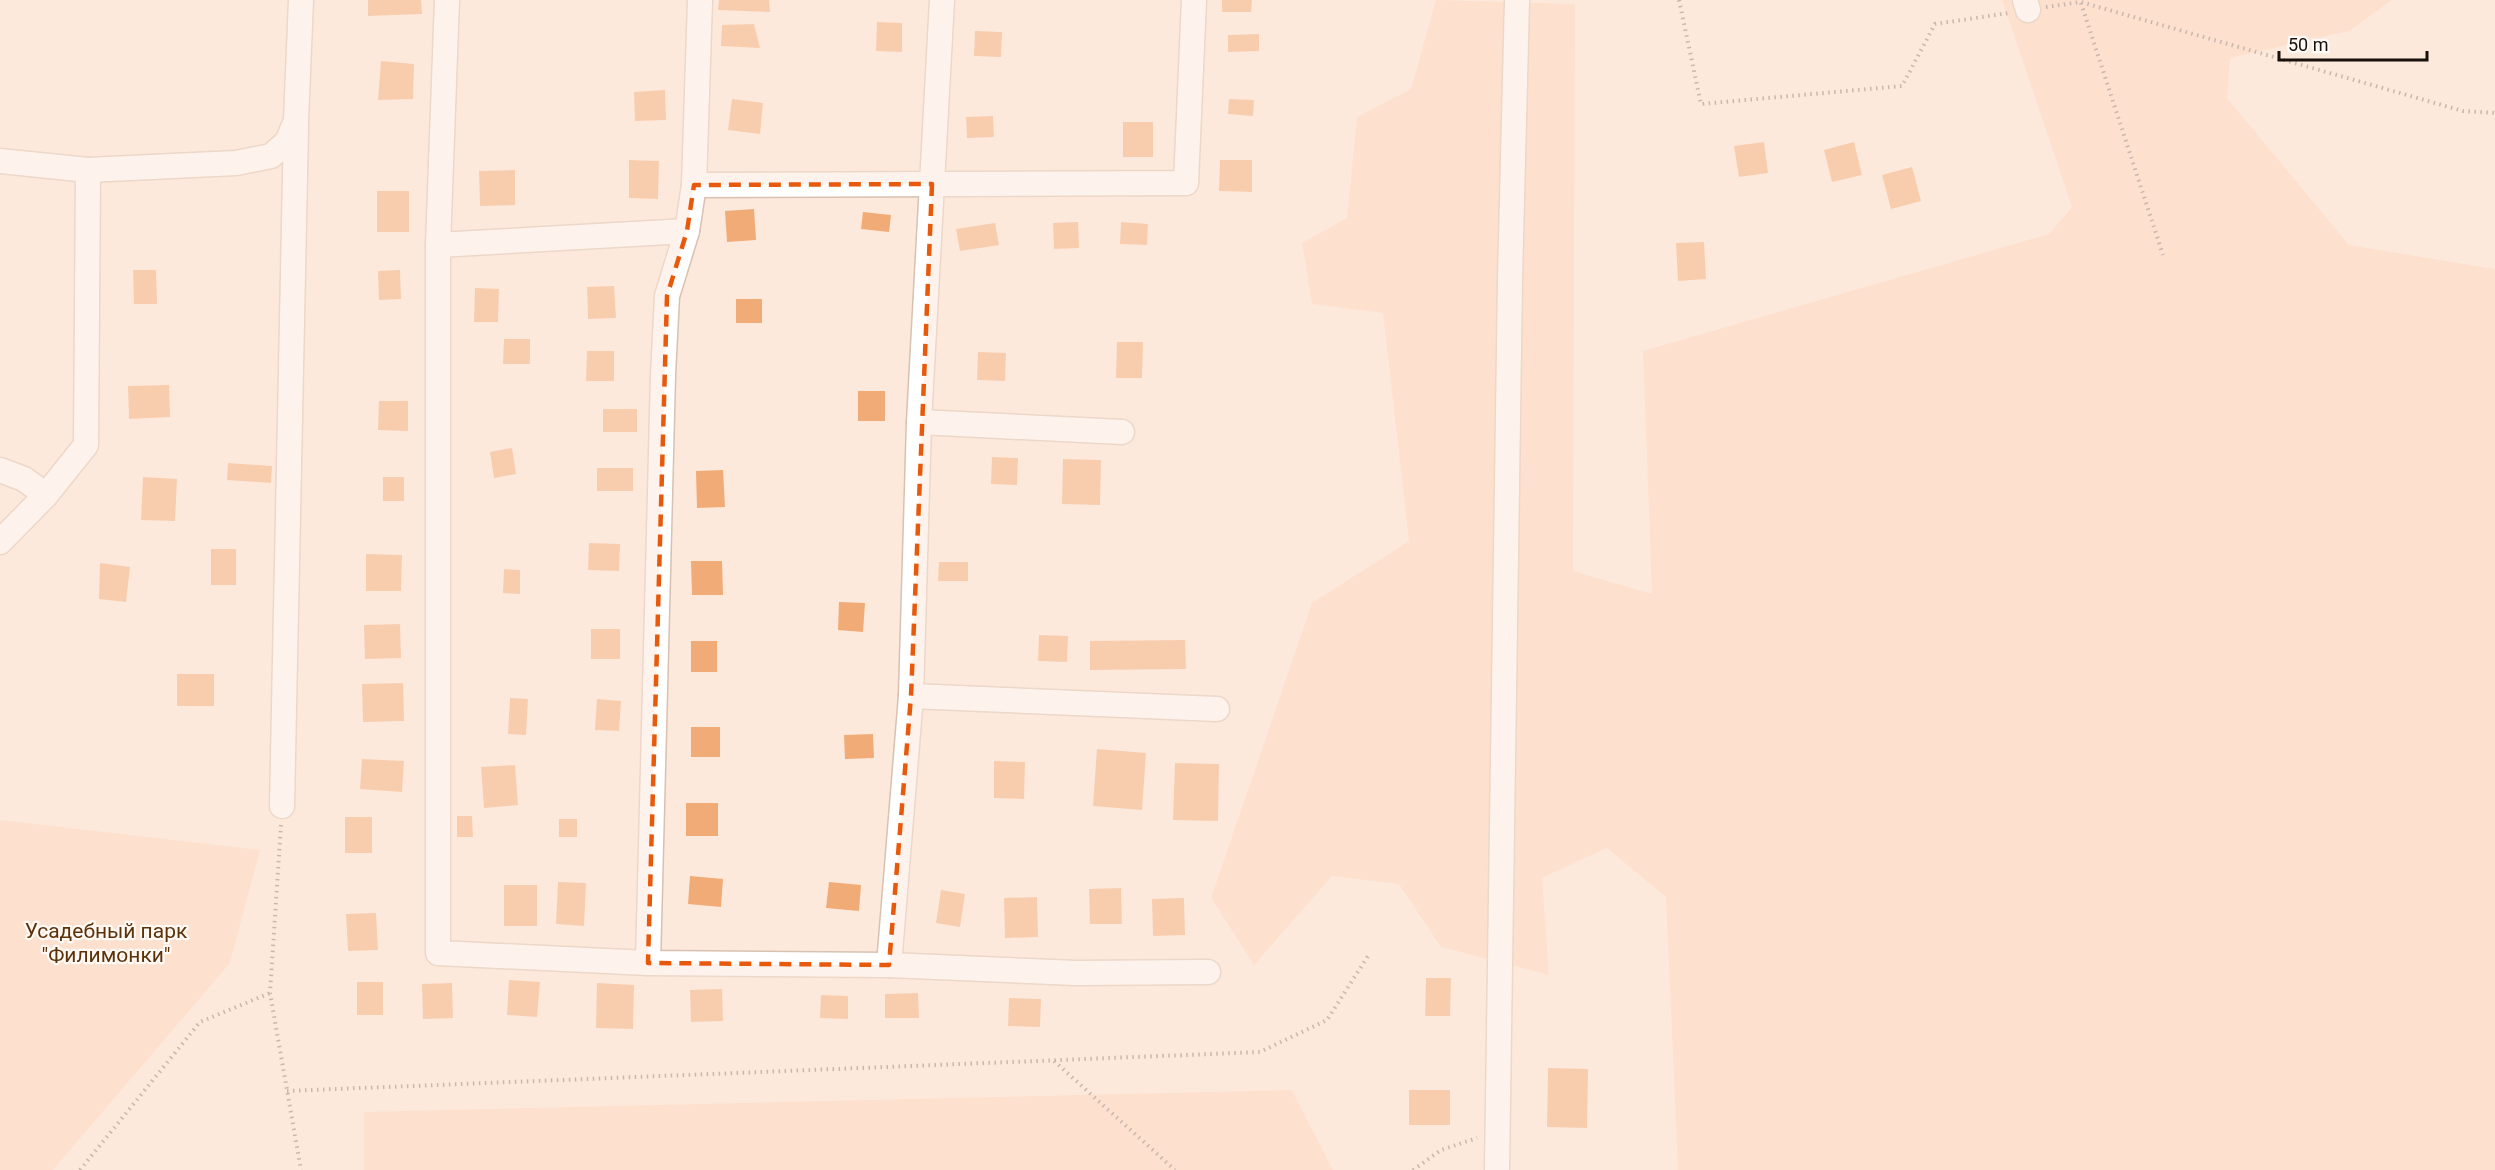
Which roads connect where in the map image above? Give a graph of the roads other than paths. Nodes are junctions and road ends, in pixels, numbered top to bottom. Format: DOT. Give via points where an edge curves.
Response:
graph roads {
  1 [pos="301,0"];
  2 [pos="447,0"];
  3 [pos="700,0"];
  4 [pos="942,0"];
  5 [pos="1194,0"];
  6 [pos="1517,0"];
  7 [pos="296,121"];
  8 [pos="0,161"];
  9 [pos="88,170"];
  10 [pos="932,184"];
  11 [pos="694,185"];
  12 [pos="687,231"];
  13 [pos="438,245"];
  14 [pos="919,422"];
  15 [pos="1122,432"];
  16 [pos="0,470"];
  17 [pos="46,495"];
  18 [pos="0,542"];
  19 [pos="911,696"];
  20 [pos="1217,709"];
  21 [pos="282,806"];
  22 [pos="648,963"];
  23 [pos="890,965"];
  24 [pos="1208,972"];
  25 [pos="1497,1170"];
  1 -- 7 [label="street"];
  2 -- 13 [label="street"];
  3 -- 11 [label="street"];
  4 -- 10 [label="street"];
  5 -- 10 [label="street" via="1186,183"];
  6 -- 25 [label="street"];
  7 -- 9 [label="street" via="287,142 271,156 236,163"];
  7 -- 21 [label="street"];
  8 -- 9 [label="street"];
  9 -- 17 [label="street" via="86,445"];
  10 -- 11 [label="street"];
  10 -- 14 [label="street"];
  11 -- 12 [label="street"];
  12 -- 13 [label="street"];
  12 -- 22 [label="street" via="667,296 663,363"];
  13 -- 22 [label="street" via="438,953"];
  14 -- 15 [label="street"];
  14 -- 19 [label="street"];
  16 -- 17 [label="street" via="24,478"];
  17 -- 18 [label="street"];
  19 -- 20 [label="street"];
  19 -- 23 [label="street"];
  22 -- 23 [label="street"];
  23 -- 24 [label="street" via="1076,973"];
}
